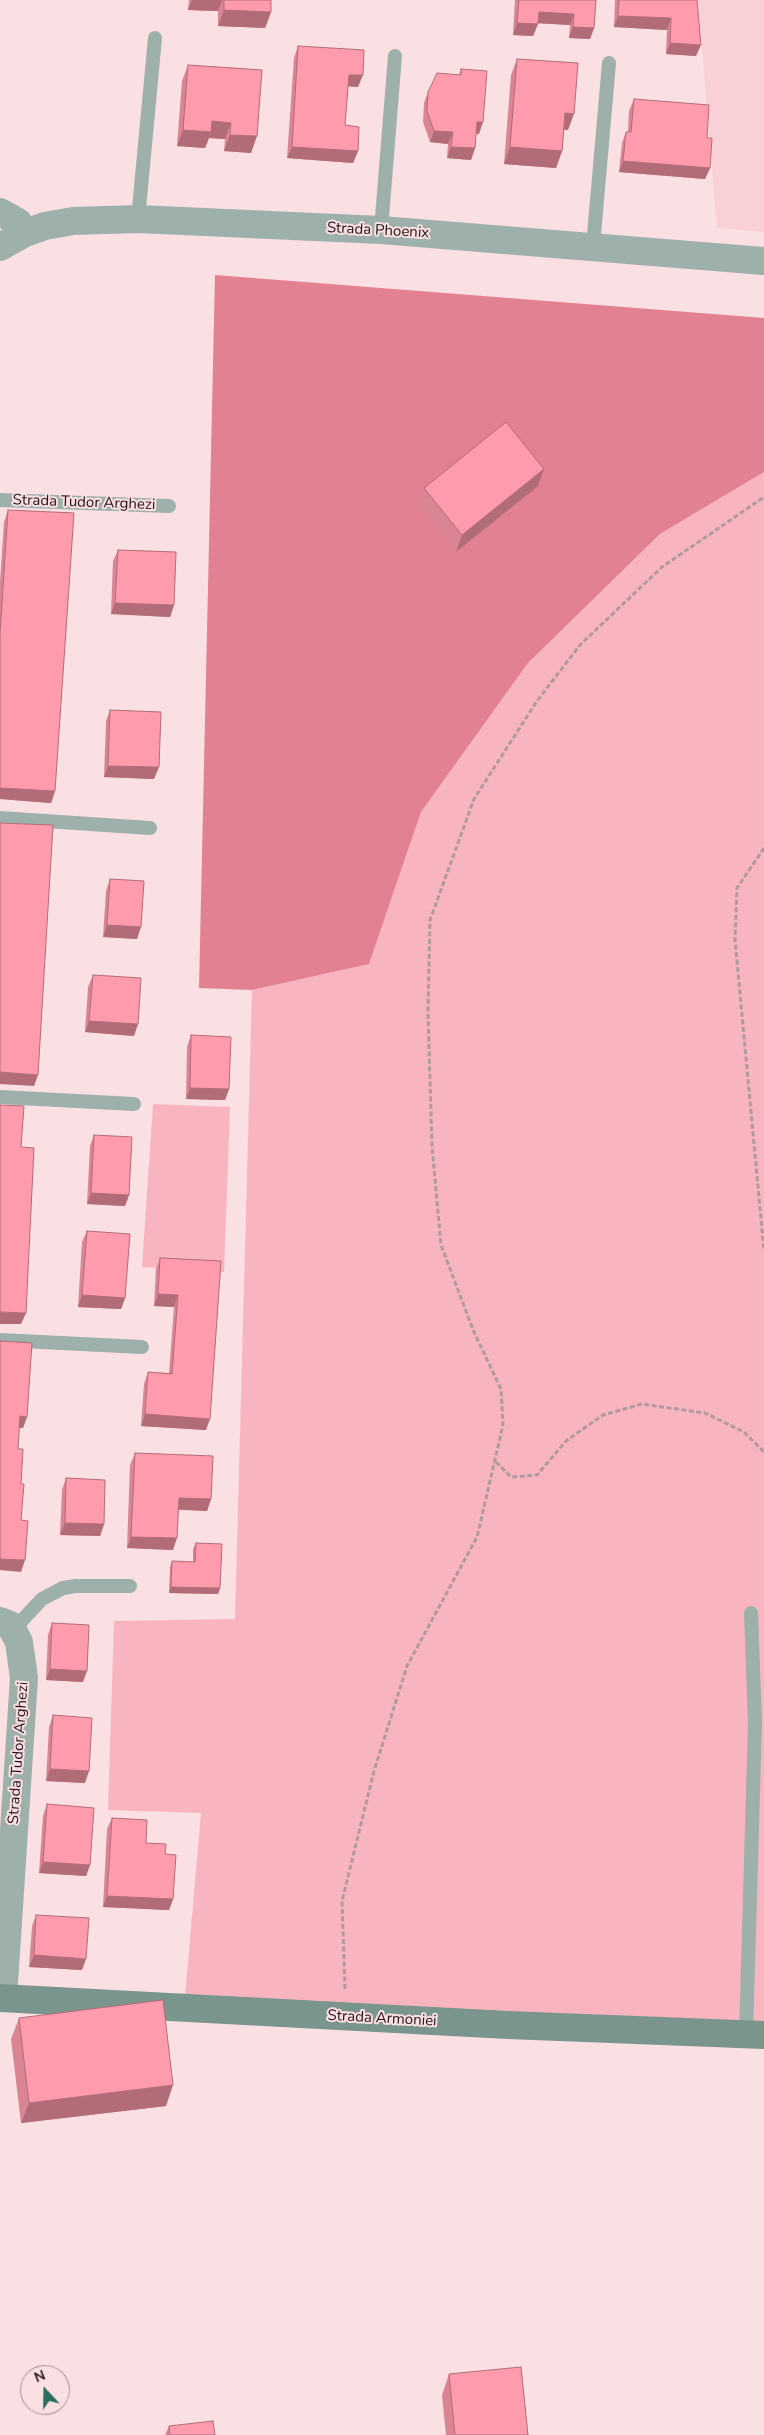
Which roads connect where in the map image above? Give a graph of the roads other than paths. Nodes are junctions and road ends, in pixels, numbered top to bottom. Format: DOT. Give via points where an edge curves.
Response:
graph roads {
  1 [pos="155,38"];
  2 [pos="395,56"];
  3 [pos="609,63"];
  4 [pos="0,212"];
  5 [pos="138,220"];
  6 [pos="381,230"];
  7 [pos="25,232"];
  8 [pos="593,246"];
  9 [pos="0,247"];
  10 [pos="764,261"];
  11 [pos="0,500"];
  12 [pos="168,506"];
  13 [pos="0,818"];
  14 [pos="150,828"];
  15 [pos="0,1097"];
  16 [pos="134,1104"];
  17 [pos="0,1340"];
  18 [pos="142,1347"];
  19 [pos="130,1586"];
  20 [pos="751,1613"];
  21 [pos="7,1626"];
  22 [pos="2,1998"];
  23 [pos="755,2034"];
  1 -- 5 [label="lane"];
  2 -- 6 [label="lane"];
  3 -- 8 [label="lane"];
  4 -- 7 [label="street" via="18,222"];
  5 -- 6 [label="street, Strada Phoenix"];
  5 -- 7 [label="street, Strada Phoenix" via="73,221"];
  6 -- 8 [label="street, Strada Phoenix"];
  7 -- 9 [label="street, Strada Phoenix"];
  8 -- 10 [label="street, Strada Phoenix"];
  11 -- 12 [label="lane, Strada Tudor Arghezi"];
  13 -- 14 [label="lane"];
  15 -- 16 [label="lane"];
  17 -- 18 [label="lane"];
  19 -- 21 [label="lane, Strada Tudor Arghezi" via="63,1588 42,1599"];
  20 -- 23 [label="lane" via="755,1723"];
  21 -- 22 [label="street, Strada Tudor Arghezi" via="19,1642 24,1678"];
  22 -- 23 [label="street, Strada Armoniei" via="346,2017"];
}
